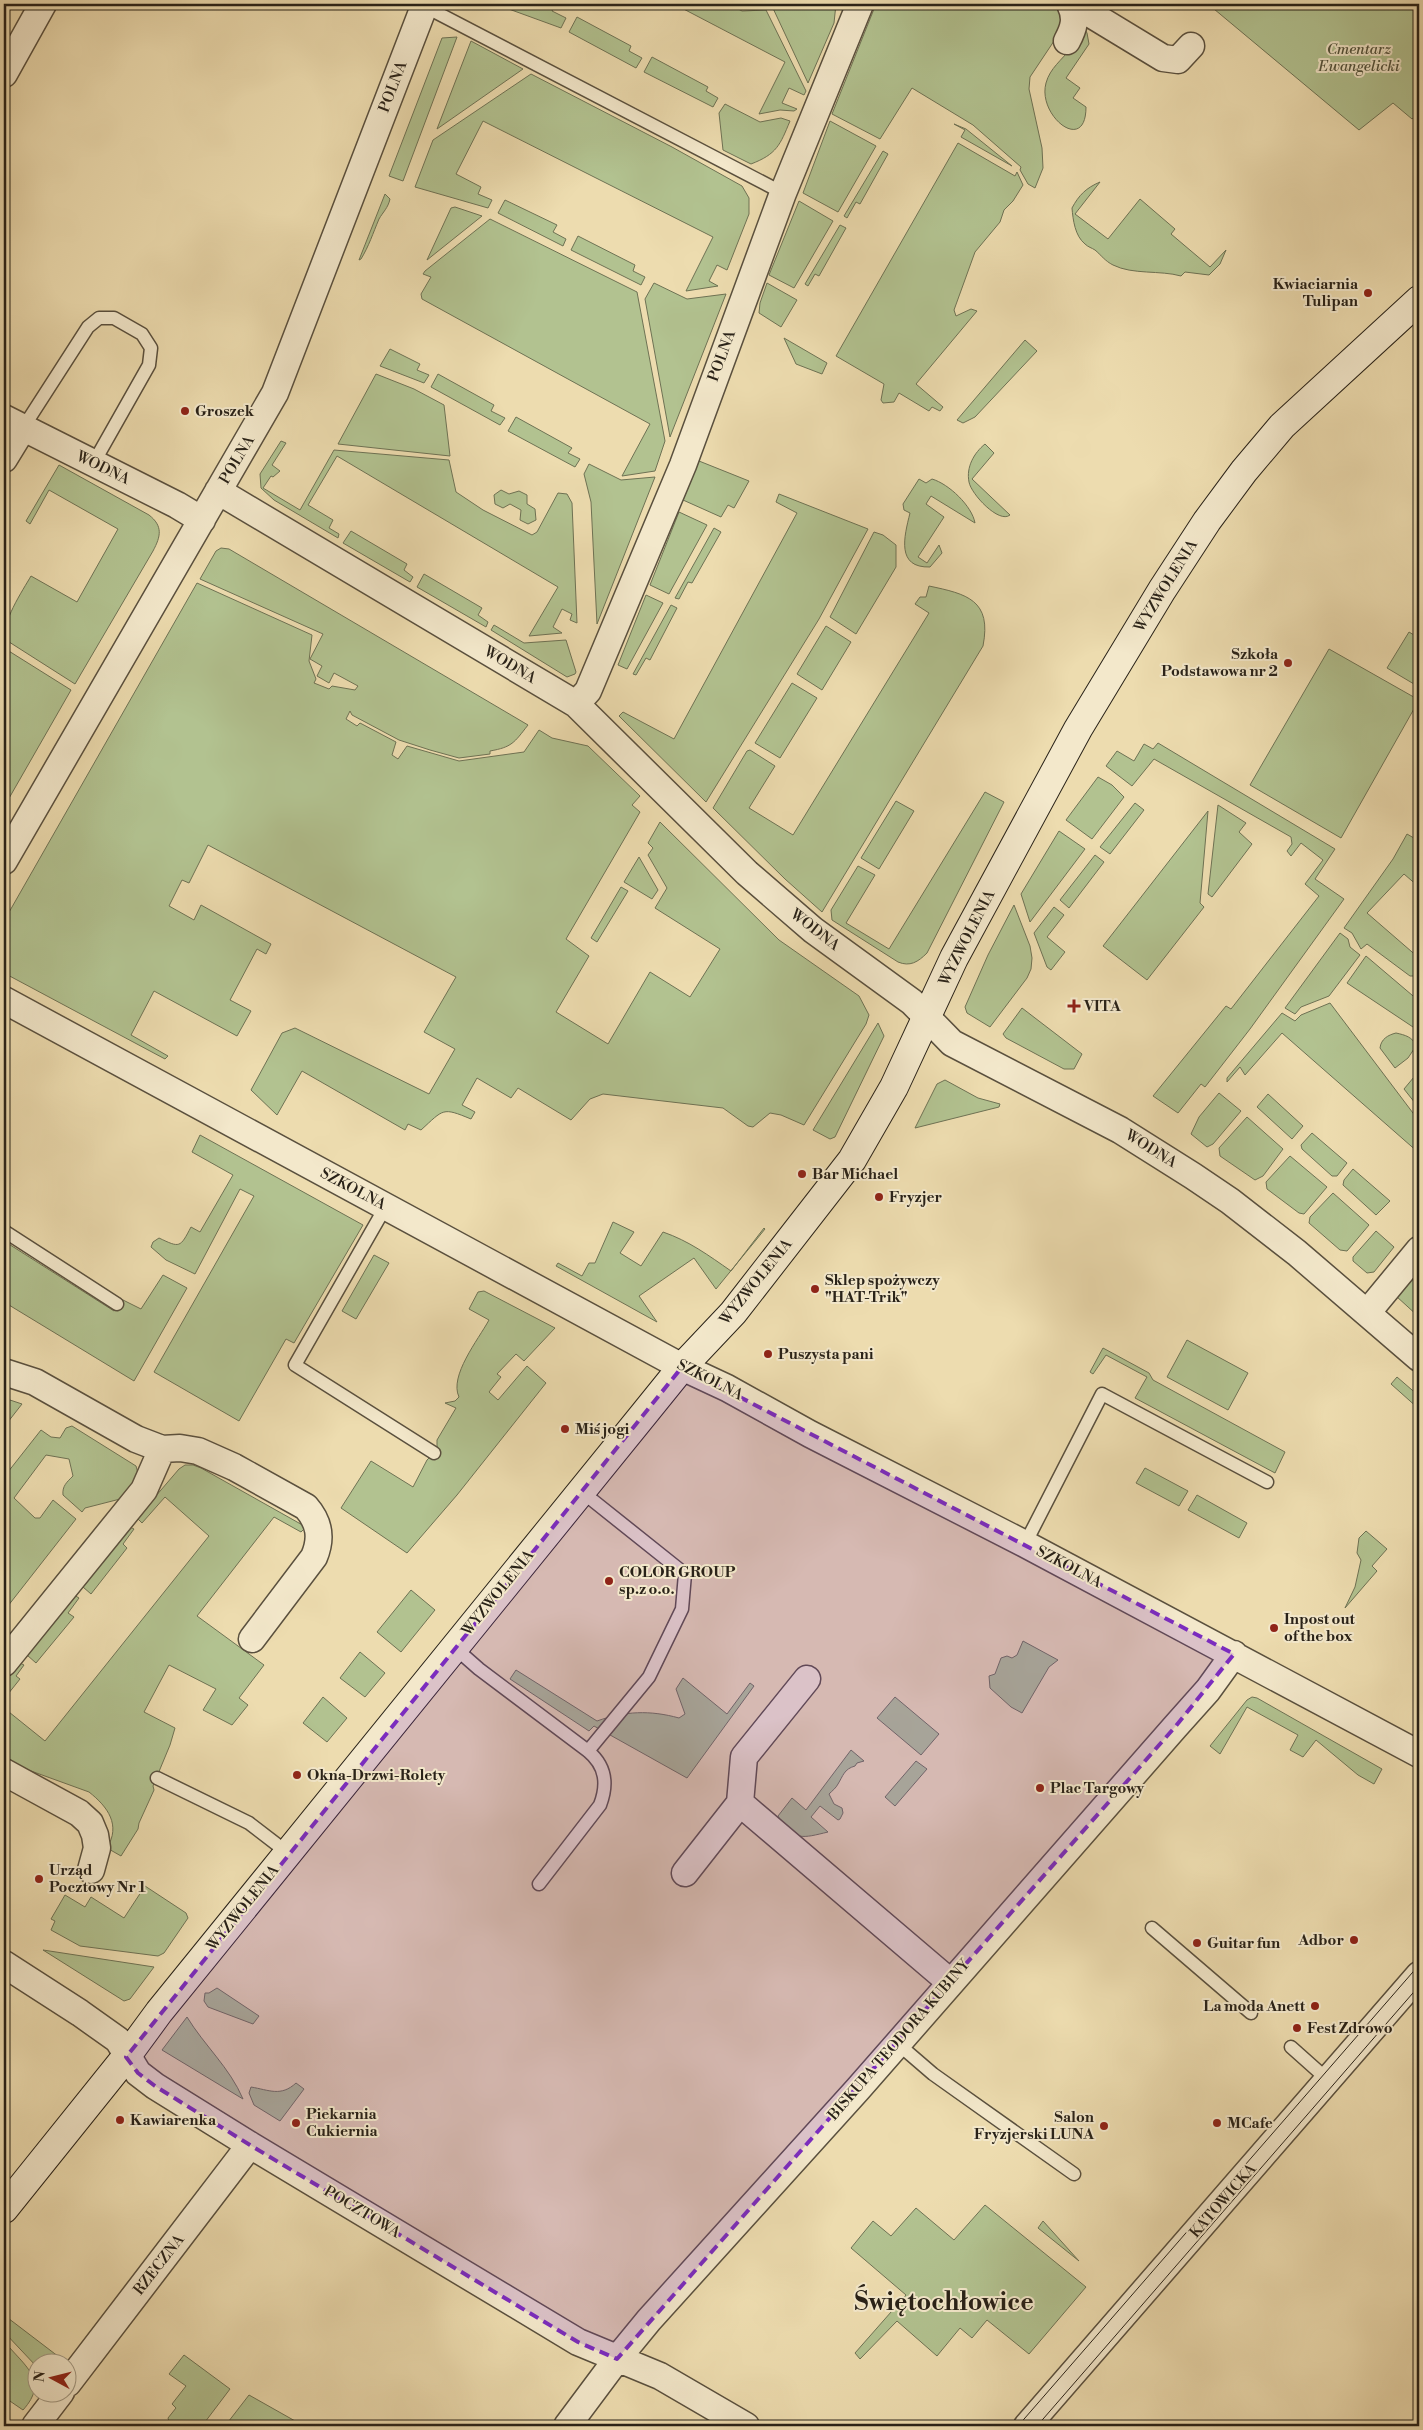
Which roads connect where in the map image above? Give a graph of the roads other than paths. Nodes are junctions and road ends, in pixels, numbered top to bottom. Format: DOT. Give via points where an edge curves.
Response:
graph roads {
  1 [pos="43,4"];
  2 [pos="860,4"];
  3 [pos="1070,4"];
  4 [pos="1074,4"];
  5 [pos="424,5"];
  6 [pos="1067,41"];
  7 [pos="1191,46"];
  8 [pos="4,74"];
  9 [pos="783,193"];
  10 [pos="1419,300"];
  11 [pos="13,423"];
  12 [pos="4,459"];
  13 [pos="93,464"];
  14 [pos="218,491"];
  15 [pos="202,520"];
  16 [pos="576,704"];
  17 [pos="4,861"];
  18 [pos="4,1000"];
  19 [pos="928,1016"];
  20 [pos="386,1206"];
  21 [pos="4,1231"];
  22 [pos="1419,1250"];
  23 [pos="117,1304"];
  24 [pos="1367,1313"];
  25 [pos="1419,1358"];
  26 [pos="682,1367"];
  27 [pos="4,1372"];
  28 [pos="162,1449"];
  29 [pos="434,1453"];
  30 [pos="1267,1482"];
  31 [pos="581,1491"];
  32 [pos="1025,1544"];
  33 [pos="252,1639"];
  34 [pos="454,1647"];
  35 [pos="1234,1654"];
  36 [pos="4,1663"];
  37 [pos="806,1679"];
  38 [pos="588,1751"];
  39 [pos="1419,1754"];
  40 [pos="4,1772"];
  41 [pos="157,1778"];
  42 [pos="740,1804"];
  43 [pos="288,1853"];
  44 [pos="91,1870"];
  45 [pos="685,1873"];
  46 [pos="539,1884"];
  47 [pos="1152,1928"];
  48 [pos="4,1964"];
  49 [pos="1419,1975"];
  50 [pos="950,1982"];
  51 [pos="1251,2013"];
  52 [pos="897,2043"];
  53 [pos="1291,2047"];
  54 [pos="126,2057"];
  55 [pos="1328,2080"];
  56 [pos="250,2145"];
  57 [pos="1074,2174"];
  58 [pos="4,2209"];
  59 [pos="617,2359"];
  60 [pos="78,2371"];
  61 [pos="52,2402"];
  62 [pos="34,2426"];
  63 [pos="567,2426"];
  64 [pos="746,2426"];
  65 [pos="1027,2426"];
  1 -- 8 [label="street"];
  2 -- 9 [label="street, POLNA"];
  3 -- 6 [label="street" via="1074,10 1075,27"];
  4 -- 7 [label="street" via="1163,58 1178,60"];
  5 -- 9 [label="lane"];
  5 -- 14 [label="street, POLNA" via="275,393"];
  9 -- 16 [label="street, POLNA" via="683,466 588,691"];
  10 -- 19 [label="street, WYZWOLENIA" via="1282,426 1207,521 1078,729 954,958"];
  11 -- 12 [label="street"];
  11 -- 13 [label="street, WODNA"];
  11 -- 13 [label="lane" via="88,327 99,318 114,318 142,334 151,348 149,365"];
  13 -- 15 [label="street, WODNA"];
  14 -- 15 [label="street, POLNA"];
  14 -- 16 [label="street, WODNA"];
  15 -- 17 [label="street, POLNA"];
  16 -- 19 [label="street, WODNA" via="771,895"];
  18 -- 20 [label="street, SZKOLNA"];
  19 -- 24 [label="street, WODNA" via="952,1043 1120,1130 1193,1176 1289,1247"];
  19 -- 26 [label="street, WYZWOLENIA" via="894,1087 852,1160 733,1313"];
  20 -- 26 [label="street, SZKOLNA"];
  20 -- 29 [label="lane" via="295,1365"];
  21 -- 23 [label="lane"];
  22 -- 24 [label="street"];
  24 -- 25 [label="street, WODNA"];
  26 -- 31 [label="street, WYZWOLENIA"];
  26 -- 32 [label="street, SZKOLNA"];
  27 -- 28 [label="street" via="35,1382 136,1439"];
  28 -- 33 [label="street" via="198,1451 234,1467 306,1507 315,1517 319,1544 314,1557"];
  28 -- 36 [label="street" via="144,1490"];
  30 -- 32 [label="lane" via="1102,1394"];
  31 -- 34 [label="street, WYZWOLENIA"];
  31 -- 38 [label="lane" via="685,1574 682,1609 649,1677"];
  32 -- 35 [label="street, SZKOLNA"];
  34 -- 38 [label="lane"];
  34 -- 43 [label="street, WYZWOLENIA"];
  35 -- 39 [label="street, SZKOLNA"];
  35 -- 50 [label="street, BISKUPA TEODORA KUBINY" via="1208,1690"];
  37 -- 42 [label="street" via="744,1757"];
  38 -- 46 [label="lane" via="598,1759 605,1793 600,1805"];
  40 -- 44 [label="street" via="79,1813 90,1823 97,1848"];
  41 -- 43 [label="lane" via="249,1822"];
  42 -- 45 [label="street"];
  42 -- 50 [label="street"];
  43 -- 54 [label="street, WYZWOLENIA"];
  47 -- 51 [label="lane"];
  48 -- 54 [label="street, POCZTOWA" via="118,2040"];
  49 -- 55 [label="street, KATOWICKA"];
  50 -- 52 [label="street, BISKUPA TEODORA KUBINY"];
  52 -- 57 [label="lane" via="933,2074"];
  52 -- 59 [label="street, BISKUPA TEODORA KUBINY"];
  53 -- 55 [label="lane"];
  54 -- 56 [label="street, POCZTOWA" via="155,2086"];
  54 -- 58 [label="street, WYZWOLENIA"];
  55 -- 65 [label="street, KATOWICKA"];
  56 -- 59 [label="street, POCZTOWA" via="578,2342"];
  56 -- 60 [label="street, RZECZNA"];
  59 -- 63 [label="street, BISKUPA TEODORA KUBINY"];
  59 -- 64 [label="street, POCZTOWA" via="660,2376"];
  61 -- 62 [label="street"];
}
